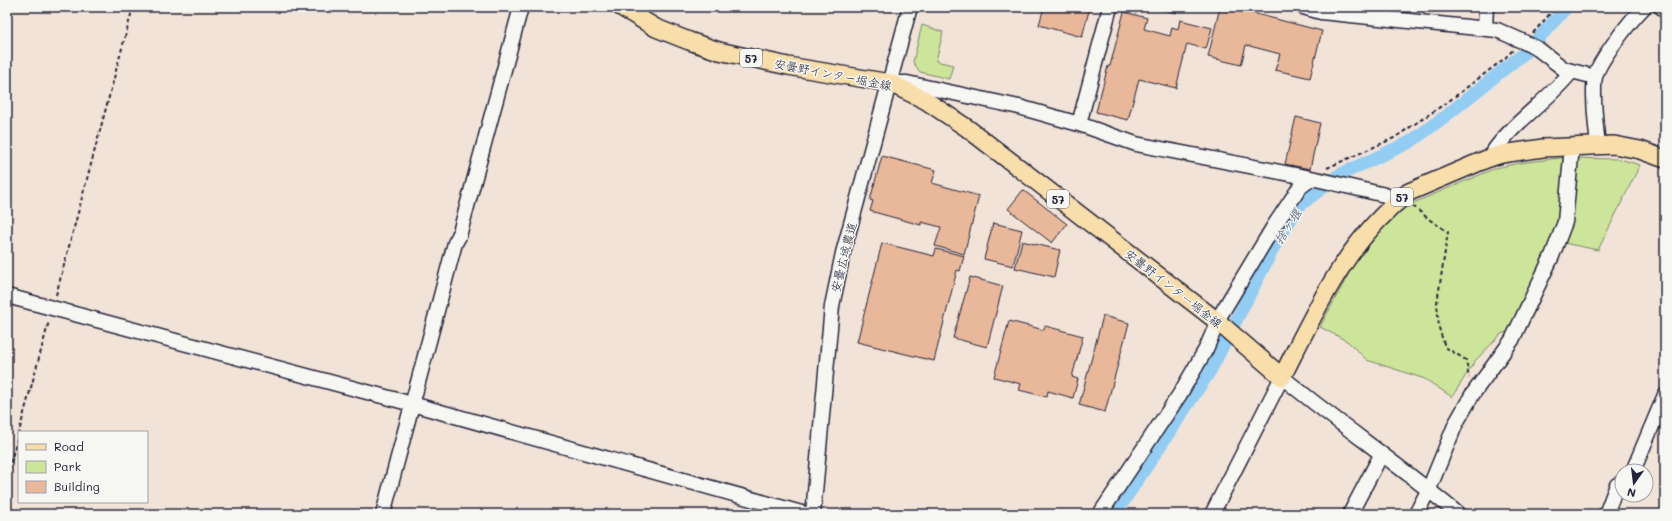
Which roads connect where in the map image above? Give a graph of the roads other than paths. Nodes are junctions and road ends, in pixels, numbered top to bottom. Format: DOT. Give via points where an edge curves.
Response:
graph roads {
  1 [pos="521,7"];
  2 [pos="621,7"];
  3 [pos="910,7"];
  4 [pos="1110,7"];
  5 [pos="1303,7"];
  6 [pos="1486,7"];
  7 [pos="1644,7"];
  8 [pos="1661,7"];
  9 [pos="1665,10"];
  10 [pos="1485,28"];
  11 [pos="1570,72"];
  12 [pos="1595,77"];
  13 [pos="890,83"];
  14 [pos="1078,124"];
  15 [pos="1598,145"];
  16 [pos="1572,146"];
  17 [pos="1489,158"];
  18 [pos="1665,160"];
  19 [pos="1316,176"];
  20 [pos="1405,203"];
  21 [pos="7,296"];
  22 [pos="1219,323"];
  23 [pos="1282,377"];
  24 [pos="1665,395"];
  25 [pos="412,404"];
  26 [pos="1381,455"];
  27 [pos="1636,463"];
  28 [pos="1429,489"];
  29 [pos="1614,493"];
  30 [pos="384,514"];
  31 [pos="805,514"];
  32 [pos="813,514"];
  33 [pos="1100,514"];
  34 [pos="1212,514"];
  35 [pos="1350,514"];
  36 [pos="1416,514"];
  37 [pos="1458,514"];
  38 [pos="1606,514"];
  1 -- 25 [label="street"];
  2 -- 13 [label="main road, 安曇野インター堀金線 / 57" via="656,28 689,42 788,66"];
  3 -- 13 [label="street, 安曇広域農道"];
  4 -- 14 [label="street"];
  5 -- 10 [label="street" via="1321,12"];
  6 -- 10 [label="street"];
  7 -- 12 [label="street" via="1605,55"];
  8 -- 9 [label="street"];
  10 -- 11 [label="street" via="1508,34"];
  11 -- 12 [label="street"];
  11 -- 17 [label="street" via="1518,123"];
  12 -- 15 [label="street"];
  13 -- 14 [label="street" via="934,88 1019,107"];
  13 -- 22 [label="main road, 安曇野インター堀金線 / 57" via="925,100 967,128"];
  13 -- 32 [label="street, 安曇広域農道" via="843,253 832,306"];
  14 -- 19 [label="street" via="1136,144"];
  15 -- 16 [label="main road, 57"];
  15 -- 18 [label="main road, 57" via="1628,147"];
  16 -- 17 [label="main road, 57" via="1543,148"];
  16 -- 28 [label="street" via="1565,222 1552,256 1512,340 1472,395 1456,423"];
  17 -- 20 [label="main road, 57" via="1409,192"];
  19 -- 20 [label="street" via="1337,184 1385,194"];
  19 -- 22 [label="street" via="1300,187 1289,202 1250,263"];
  20 -- 23 [label="main road, 57" via="1372,226 1346,258"];
  21 -- 25 [label="street"];
  22 -- 23 [label="main road, 安曇野インター堀金線 / 57"];
  22 -- 33 [label="street" via="1180,394"];
  23 -- 26 [label="street"];
  23 -- 34 [label="street"];
  24 -- 27 [label="street"];
  25 -- 30 [label="street"];
  25 -- 31 [label="street"];
  26 -- 28 [label="street"];
  26 -- 35 [label="street"];
  28 -- 36 [label="street"];
  28 -- 37 [label="street"];
  29 -- 38 [label="street"];
}
